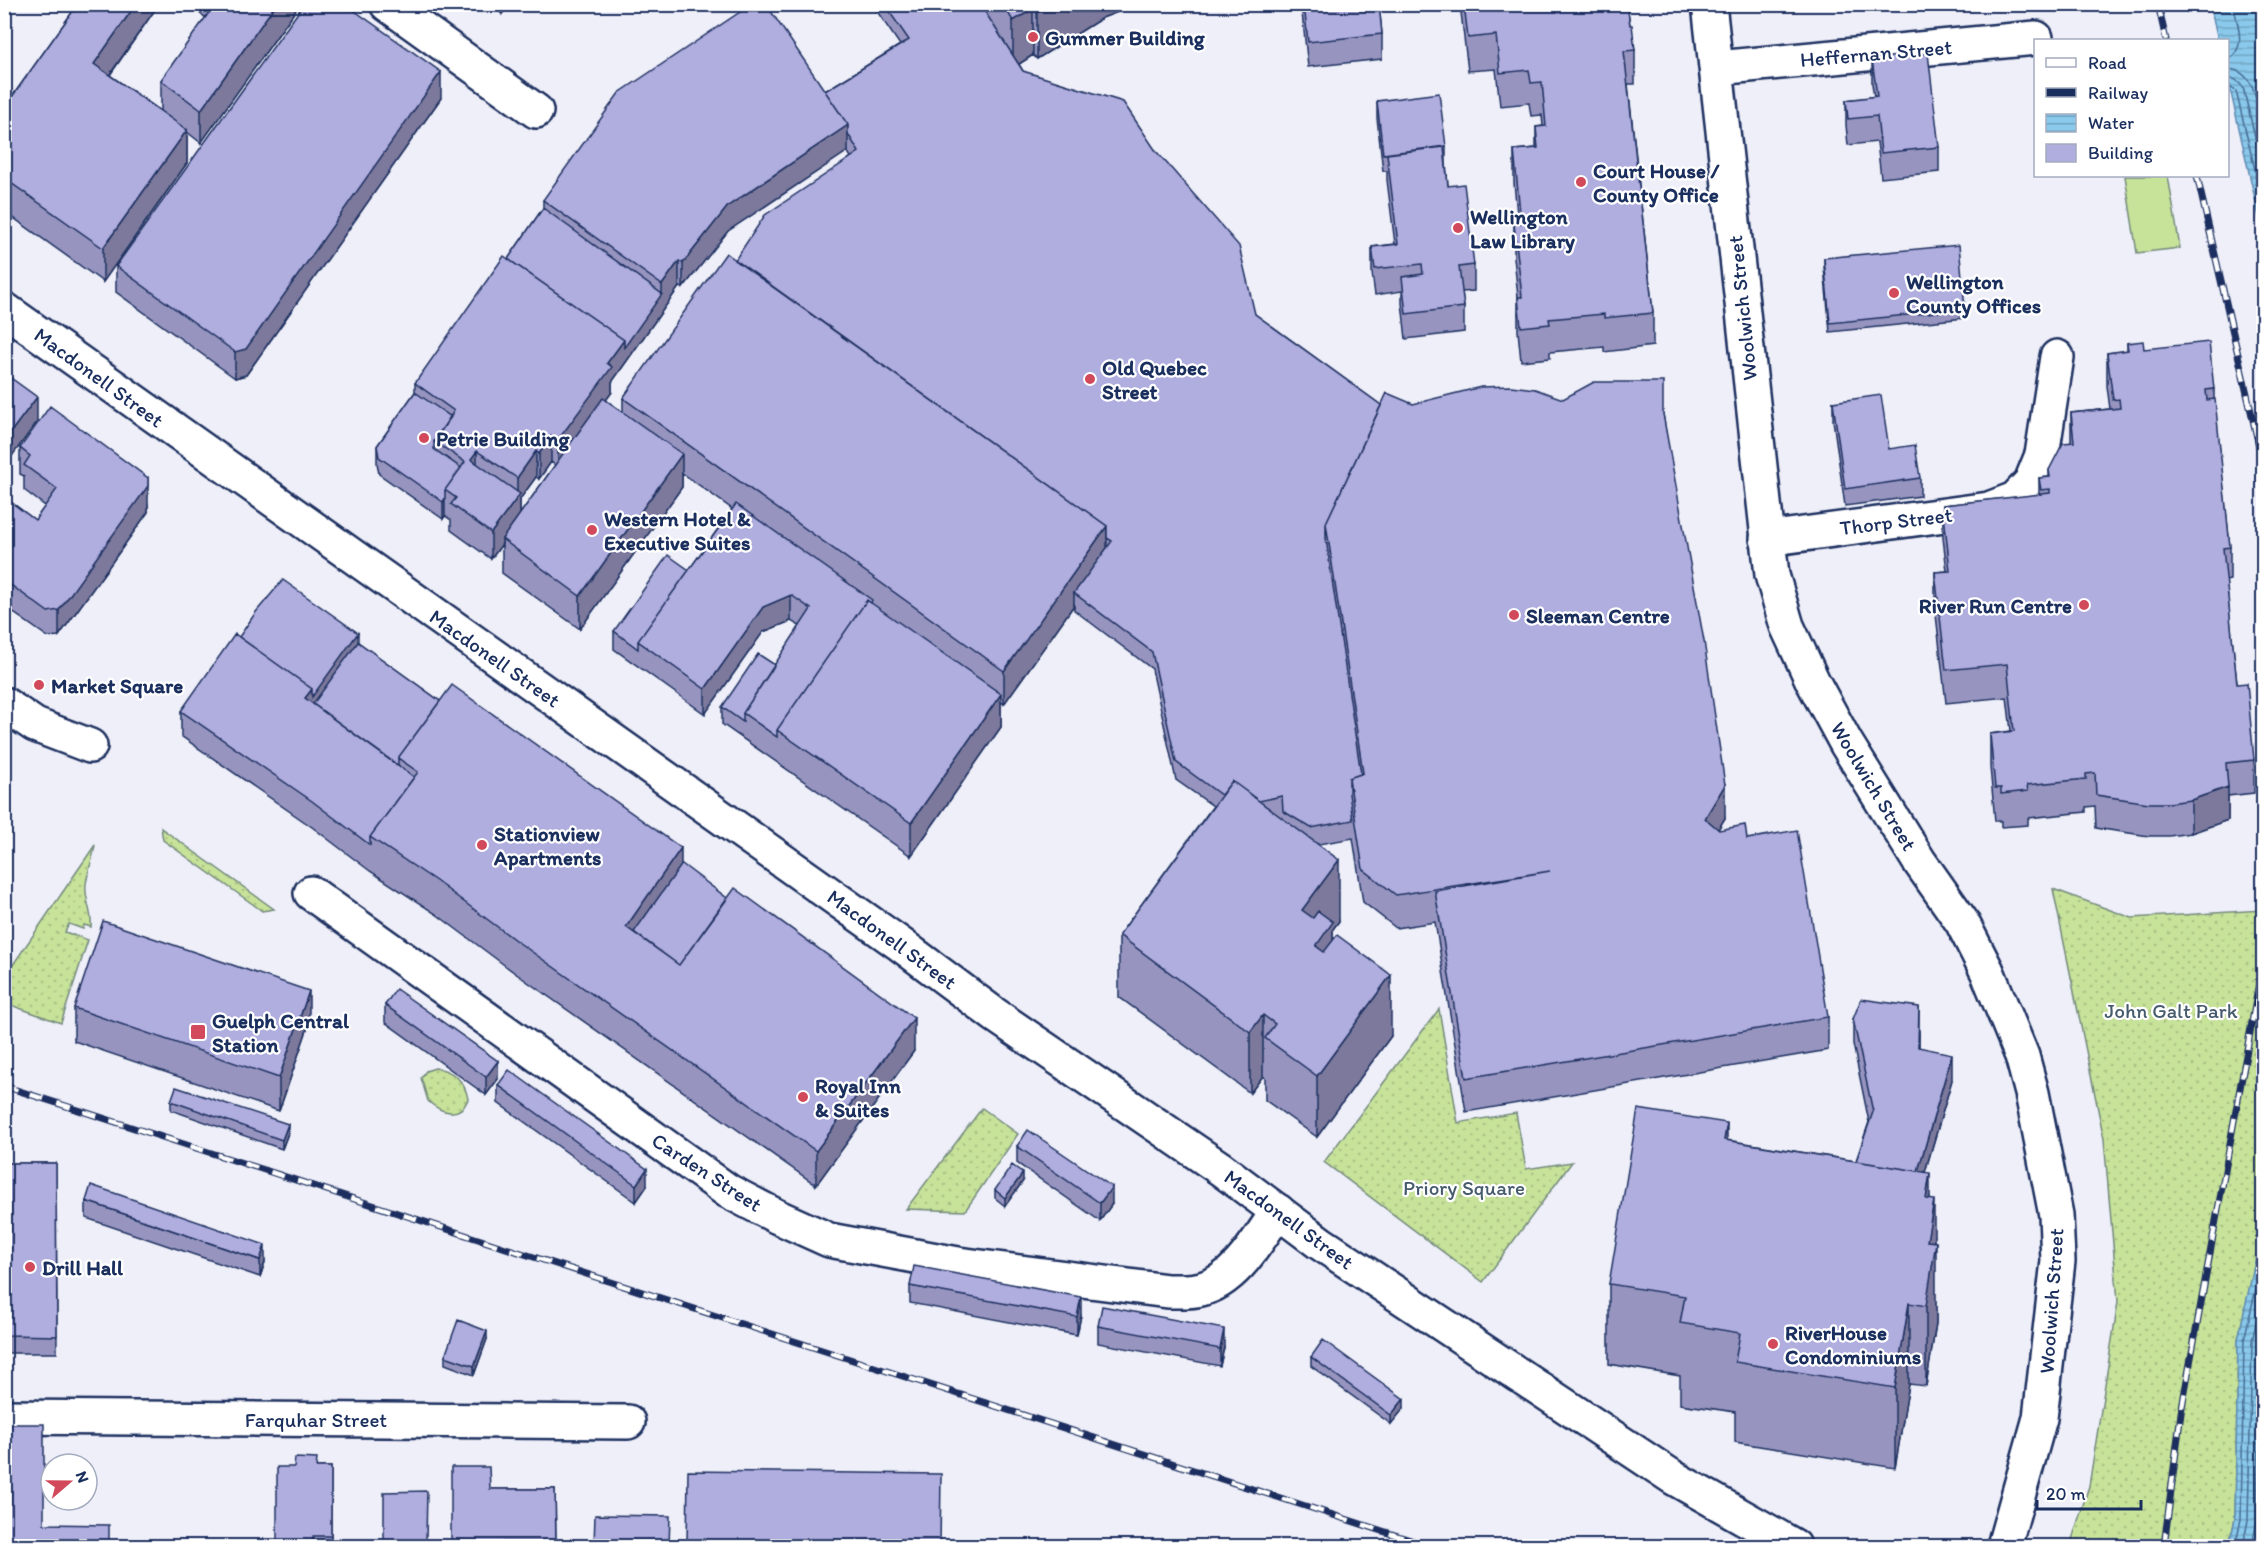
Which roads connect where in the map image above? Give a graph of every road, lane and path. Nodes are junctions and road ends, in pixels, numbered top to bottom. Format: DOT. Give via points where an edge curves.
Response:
graph roads {
  1 [pos="387,4"];
  2 [pos="1709,4"];
  3 [pos="2036,38"];
  4 [pos="1717,69"];
  5 [pos="536,111"];
  6 [pos="4,309"];
  7 [pos="2057,357"];
  8 [pos="1767,539"];
  9 [pos="4,704"];
  10 [pos="90,746"];
  11 [pos="311,892"];
  12 [pos="1278,1211"];
  13 [pos="4,1417"];
  14 [pos="628,1422"];
  15 [pos="1794,1546"];
  16 [pos="2004,1546"];
  1 -- 5 [label="street"];
  2 -- 4 [label="street, Woolwich Street"];
  3 -- 4 [label="street, Heffernan Street"];
  4 -- 8 [label="street, Woolwich Street"];
  6 -- 12 [label="street, Macdonell Street"];
  7 -- 8 [label="street, Thorp Street" via="2042,455 2031,482 2015,499 1989,509"];
  8 -- 16 [label="street, Woolwich Street" via="1772,575 1787,626 1813,682 1919,861 1962,922 1982,961 2022,1056 2038,1121 2056,1215 2058,1261 2040,1418"];
  9 -- 10 [label="street" via="35,725"];
  11 -- 12 [label="street, Carden Street" via="728,1191 829,1240 981,1267 1168,1291 1200,1290 1221,1280 1246,1256"];
  12 -- 15 [label="street, Macdonell Street" via="1330,1250 1674,1478"];
  13 -- 14 [label="street, Farquhar Street"];
}
